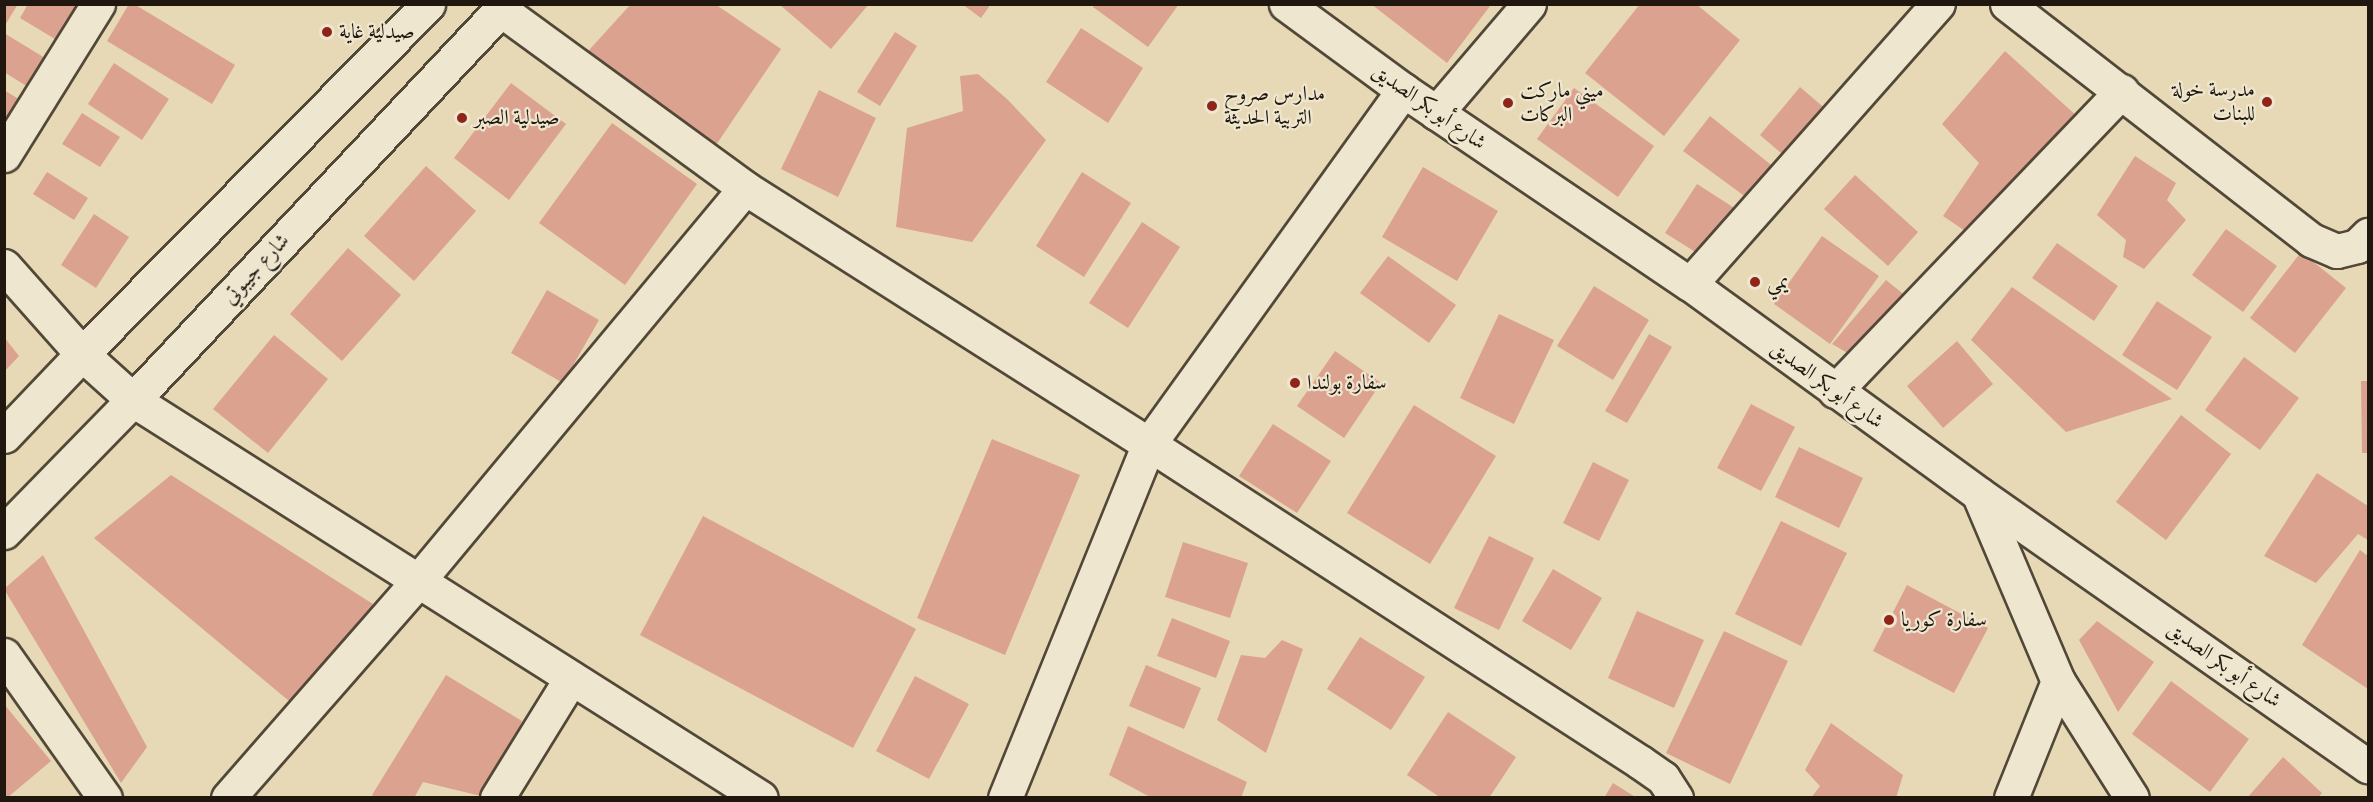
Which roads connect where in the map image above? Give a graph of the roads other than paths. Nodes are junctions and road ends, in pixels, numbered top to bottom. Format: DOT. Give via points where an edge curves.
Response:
graph roads {
  1 [pos="98,4"];
  2 [pos="428,4"];
  3 [pos="1286,4"];
  4 [pos="1529,4"];
  5 [pos="1938,4"];
  6 [pos="2007,4"];
  7 [pos="500,6"];
  8 [pos="1403,90"];
  9 [pos="2122,91"];
  10 [pos="1436,112"];
  11 [pos="4,155"];
  12 [pos="745,188"];
  13 [pos="2368,235"];
  14 [pos="4,266"];
  15 [pos="1690,284"];
  16 [pos="82,354"];
  17 [pos="1835,391"];
  18 [pos="133,400"];
  19 [pos="4,436"];
  20 [pos="1149,444"];
  21 [pos="1979,494"];
  22 [pos="4,532"];
  23 [pos="418,581"];
  24 [pos="4,655"];
  25 [pos="571,678"];
  26 [pos="2058,681"];
  27 [pos="2368,766"];
  28 [pos="105,798"];
  29 [pos="228,798"];
  30 [pos="497,798"];
  31 [pos="761,798"];
  32 [pos="1005,798"];
  33 [pos="1677,798"];
  34 [pos="2011,798"];
  35 [pos="2132,798"];
  1 -- 11 [label="street"];
  2 -- 16 [label="street"];
  3 -- 8 [label="street, شارع أبو بكر الصديق"];
  4 -- 10 [label="street"];
  5 -- 15 [label="street"];
  6 -- 9 [label="street"];
  7 -- 12 [label="street"];
  7 -- 18 [label="street, شارع جيبوتي"];
  8 -- 10 [label="street, شارع أبو بكر الصديق"];
  8 -- 20 [label="street"];
  9 -- 13 [label="street" via="2311,240 2337,251 2357,246"];
  9 -- 17 [label="street"];
  10 -- 15 [label="street, شارع أبو بكر الصديق"];
  12 -- 20 [label="street"];
  12 -- 23 [label="street"];
  14 -- 16 [label="street"];
  15 -- 17 [label="street, شارع أبو بكر الصديق"];
  16 -- 18 [label="street"];
  16 -- 19 [label="street"];
  17 -- 21 [label="street, شارع أبو بكر الصديق"];
  18 -- 22 [label="street, شارع جيبوتي"];
  18 -- 23 [label="street"];
  20 -- 32 [label="street"];
  20 -- 33 [label="street" via="1640,762 1663,778"];
  21 -- 26 [label="street"];
  21 -- 27 [label="street, شارع أبو بكر الصديق"];
  23 -- 25 [label="street"];
  23 -- 29 [label="street"];
  24 -- 28 [label="street"];
  25 -- 30 [label="street"];
  25 -- 31 [label="street"];
  26 -- 34 [label="street"];
  26 -- 35 [label="street"];
}
